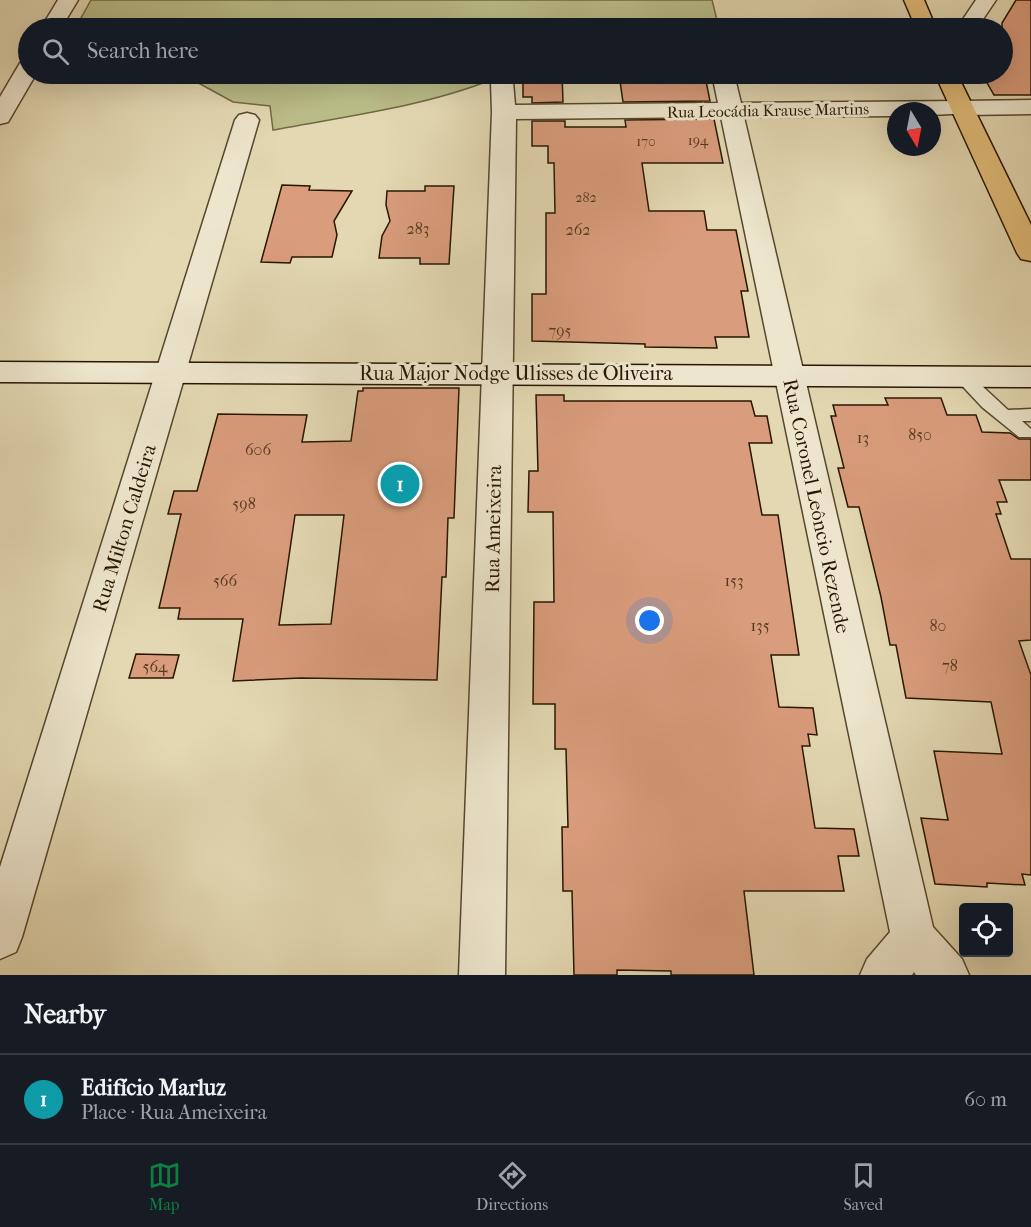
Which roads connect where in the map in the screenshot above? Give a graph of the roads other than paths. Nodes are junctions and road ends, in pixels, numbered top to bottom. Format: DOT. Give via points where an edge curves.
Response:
graph roads {
  1 [pos="68,0"];
  2 [pos="914,0"];
  3 [pos="986,0"];
  4 [pos="57,18"];
  5 [pos="922,18"];
  6 [pos="974,18"];
  7 [pos="19,84"];
  8 [pos="502,84"];
  9 [pos="725,84"];
  10 [pos="951,84"];
  11 [pos="1031,107"];
  12 [pos="963,108"];
  13 [pos="731,110"];
  14 [pos="504,112"];
  15 [pos="0,117"];
  16 [pos="248,120"];
  17 [pos="1024,223"];
  18 [pos="1031,253"];
  19 [pos="0,372"];
  20 [pos="171,372"];
  21 [pos="497,373"];
  22 [pos="789,375"];
  23 [pos="961,376"];
  24 [pos="1031,377"];
  25 [pos="1031,415"];
  26 [pos="1004,416"];
  27 [pos="1025,433"];
  28 [pos="0,937"];
  29 [pos="913,938"];
  30 [pos="482,975"];
  31 [pos="883,975"];
  32 [pos="946,975"];
  1 -- 4 [label="street"];
  2 -- 5 [label="main road"];
  3 -- 6 [label="street"];
  7 -- 15 [label="street"];
  8 -- 14 [label="street, Rua Ameixeira"];
  9 -- 13 [label="street, Rua Coronel Leôncio Rezende"];
  10 -- 12 [label="main road"];
  11 -- 12 [label="street, Rua Leocádia Krause Martins"];
  12 -- 13 [label="street, Rua Leocádia Krause Martins"];
  12 -- 17 [label="main road"];
  13 -- 14 [label="street, Rua Leocádia Krause Martins"];
  13 -- 22 [label="street, Rua Coronel Leôncio Rezende"];
  14 -- 21 [label="street, Rua Ameixeira"];
  16 -- 20 [label="street, Rua Milton Caldeira"];
  17 -- 18 [label="main road"];
  19 -- 20 [label="street, Rua Major Nodge Ulisses de Oliveira"];
  20 -- 21 [label="street, Rua Major Nodge Ulisses de Oliveira"];
  20 -- 28 [label="street, Rua Milton Caldeira"];
  21 -- 22 [label="street, Rua Major Nodge Ulisses de Oliveira"];
  21 -- 30 [label="street, Rua Ameixeira"];
  22 -- 23 [label="street, Rua Major Nodge Ulisses de Oliveira"];
  22 -- 29 [label="street, Rua Coronel Leôncio Rezende"];
  23 -- 24 [label="street, Rua Major Nodge Ulisses de Oliveira"];
  23 -- 26 [label="lane"];
  25 -- 26 [label="lane"];
  26 -- 27 [label="lane"];
  29 -- 31 [label="street"];
  29 -- 32 [label="street, Rua Coronel Leôncio Rezende"];
}
